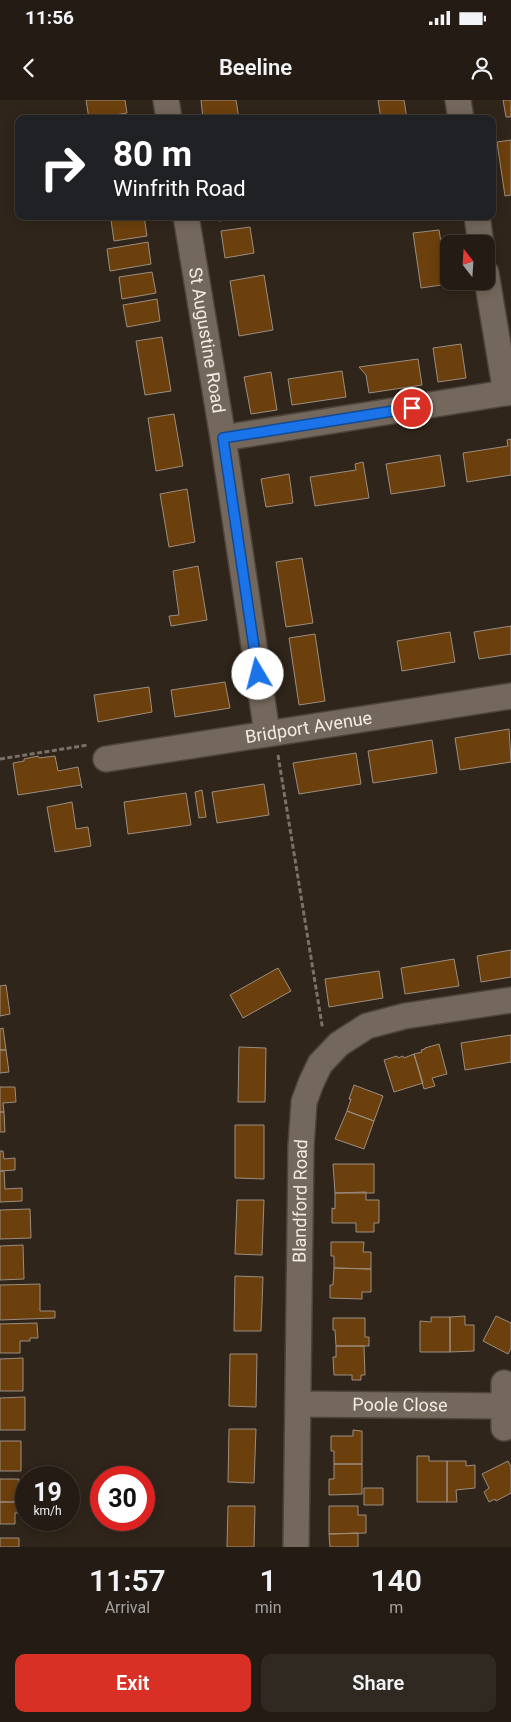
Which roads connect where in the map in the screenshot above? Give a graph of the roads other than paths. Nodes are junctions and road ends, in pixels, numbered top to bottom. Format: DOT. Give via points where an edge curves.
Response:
graph roads {
  1 [pos="166,100"];
  2 [pos="458,100"];
  3 [pos="168,115"];
  4 [pos="460,115"];
  5 [pos="187,220"];
  6 [pos="478,220"];
  7 [pos="480,235"];
  8 [pos="489,290"];
  9 [pos="508,392"];
  10 [pos="223,438"];
  11 [pos="511,696"];
  12 [pos="267,733"];
  13 [pos="103,753"];
  14 [pos="511,1000"];
  15 [pos="298,1404"];
  16 [pos="504,1406"];
  17 [pos="296,1547"];
  1 -- 3 [label="street"];
  2 -- 4 [label="street"];
  5 -- 10 [label="street, St Augustine Road"];
  6 -- 7 [label="street"];
  8 -- 9 [label="street"];
  9 -- 10 [label="street"];
  10 -- 12 [label="street, St Augustine Road"];
  11 -- 12 [label="street, Bridport Avenue"];
  12 -- 13 [label="street, Bridport Avenue"];
  14 -- 15 [label="street, Blandford Road" via="405,1016 367,1026 339,1044 320,1064 304,1102 301,1146"];
  15 -- 16 [label="street, Poole Close"];
  15 -- 17 [label="street, Blandford Road"];
}
